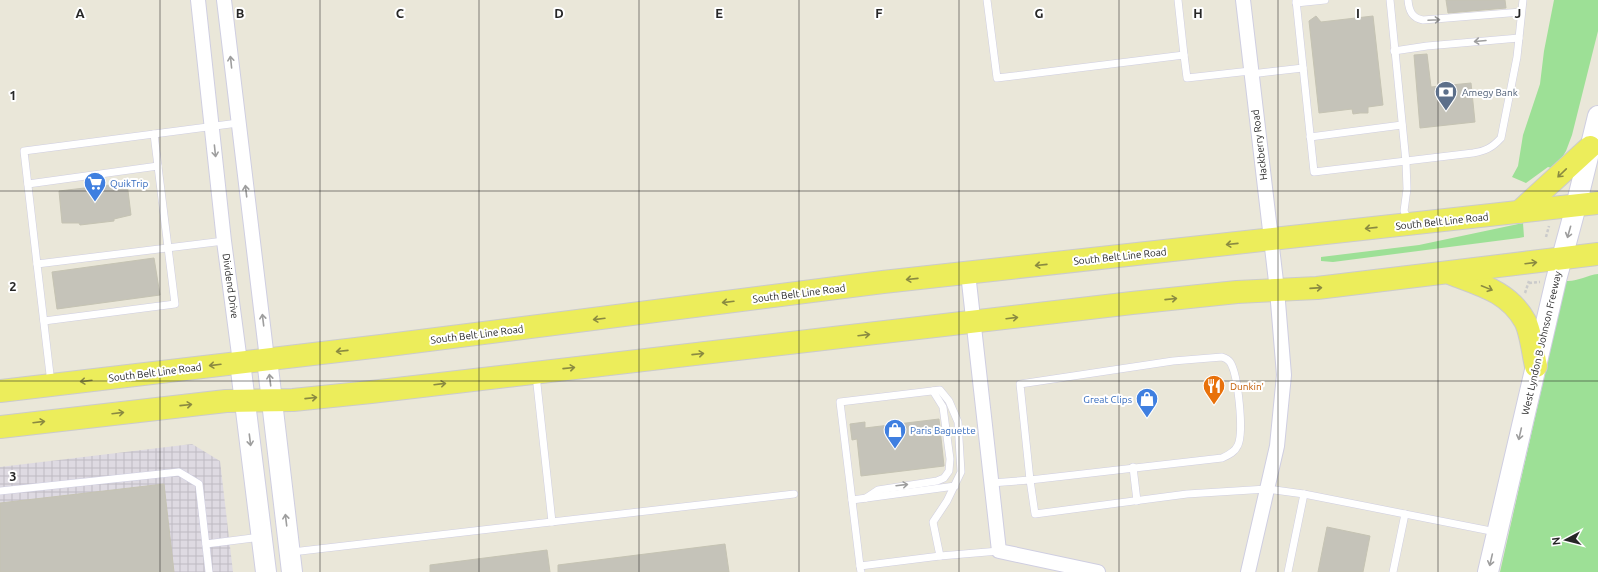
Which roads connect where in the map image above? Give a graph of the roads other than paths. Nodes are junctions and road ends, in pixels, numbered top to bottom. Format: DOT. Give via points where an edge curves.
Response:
graph roads {
  1 [pos="198,0"];
  2 [pos="224,0"];
  3 [pos="987,0"];
  4 [pos="1178,0"];
  5 [pos="1243,0"];
  6 [pos="1325,0"];
  7 [pos="1390,0"];
  8 [pos="1408,0"];
  9 [pos="1523,0"];
  10 [pos="1296,2"];
  11 [pos="1521,12"];
  12 [pos="1519,38"];
  13 [pos="1394,51"];
  14 [pos="1184,55"];
  15 [pos="1303,68"];
  16 [pos="1250,73"];
  17 [pos="1598,116"];
  18 [pos="238,123"];
  19 [pos="212,126"];
  20 [pos="1402,126"];
  21 [pos="154,134"];
  22 [pos="1310,137"];
  23 [pos="1590,147"];
  24 [pos="1406,162"];
  25 [pos="158,166"];
  26 [pos="28,184"];
  27 [pos="1598,203"];
  28 [pos="1576,206"];
  29 [pos="1519,212"];
  30 [pos="1410,224"];
  31 [pos="1271,239"];
  32 [pos="224,241"];
  33 [pos="168,247"];
  34 [pos="1598,254"];
  35 [pos="1561,259"];
  36 [pos="37,264"];
  37 [pos="968,273"];
  38 [pos="1451,273"];
  39 [pos="1277,290"];
  40 [pos="44,321"];
  41 [pos="974,322"];
  42 [pos="267,359"];
  43 [pos="240,362"];
  44 [pos="1536,366"];
  45 [pos="536,372"];
  46 [pos="51,385"];
  47 [pos="0,391"];
  48 [pos="933,391"];
  49 [pos="245,401"];
  50 [pos="272,401"];
  51 [pos="0,427"];
  52 [pos="1133,467"];
  53 [pos="1030,480"];
  54 [pos="991,483"];
  55 [pos="955,486"];
  56 [pos="1267,489"];
  57 [pos="0,491"];
  58 [pos="794,494"];
  59 [pos="1304,494"];
  60 [pos="866,498"];
  61 [pos="852,500"];
  62 [pos="1137,501"];
  63 [pos="1406,514"];
  64 [pos="552,522"];
  65 [pos="1497,532"];
  66 [pos="262,537"];
  67 [pos="206,544"];
  68 [pos="998,551"];
  69 [pos="290,552"];
  70 [pos="940,556"];
  71 [pos="861,569"];
  72 [pos="209,572"];
  73 [pos="266,572"];
  74 [pos="292,572"];
  75 [pos="1098,572"];
  76 [pos="1248,572"];
  77 [pos="1288,572"];
  78 [pos="1393,572"];
  79 [pos="1488,572"];
  1 -- 19 [label="street, Dividend Drive"];
  18 -- 2 [label="street, one-way"];
  3 -- 14 [label="lane" via="997,78"];
  4 -- 14 [label="lane"];
  5 -- 16 [label="street, Hackberry Road"];
  6 -- 10 [label="lane"];
  7 -- 13 [label="lane"];
  8 -- 11 [label="lane, one-way" via="1412,15 1423,20"];
  9 -- 11 [label="lane"];
  10 -- 15 [label="lane"];
  11 -- 12 [label="lane"];
  12 -- 13 [label="lane, one-way"];
  12 -- 24 [label="lane" via="1501,138 1494,146 1486,151"];
  13 -- 20 [label="lane"];
  14 -- 16 [label="lane" via="1187,78"];
  15 -- 16 [label="lane"];
  15 -- 22 [label="lane"];
  16 -- 31 [label="street, Hackberry Road"];
  17 -- 23 [label="main road, West Lyndon B Johnson Freeway"];
  18 -- 19 [label="lane"];
  42 -- 18 [label="street, one-way"];
  19 -- 21 [label="lane"];
  19 -- 32 [label="street, Dividend Drive, one-way"];
  20 -- 22 [label="lane"];
  20 -- 24 [label="lane"];
  21 -- 25 [label="lane"];
  21 -- 26 [label="lane" via="24,150"];
  22 -- 24 [label="lane" via="1314,172"];
  23 -- 28 [label="main road, West Lyndon B Johnson Freeway"];
  23 -- 29 [label="main road, one-way"];
  24 -- 30 [label="lane" via="1407,189 1404,211"];
  25 -- 26 [label="lane"];
  25 -- 33 [label="lane"];
  26 -- 36 [label="lane"];
  27 -- 28 [label="main road, South Belt Line Road"];
  28 -- 29 [label="main road, South Belt Line Road"];
  28 -- 35 [label="main road, West Lyndon B Johnson Freeway, one-way"];
  29 -- 30 [label="main road, South Belt Line Road"];
  30 -- 31 [label="main road, South Belt Line Road, one-way"];
  31 -- 37 [label="main road, South Belt Line Road, one-way"];
  31 -- 39 [label="street, Hackberry Road"];
  32 -- 33 [label="lane"];
  32 -- 43 [label="street, Dividend Drive"];
  33 -- 36 [label="lane"];
  33 -- 40 [label="lane" via="175,304"];
  34 -- 35 [label="main road"];
  38 -- 35 [label="main road, one-way"];
  35 -- 44 [label="main road, West Lyndon B Johnson Freeway"];
  36 -- 40 [label="lane"];
  37 -- 41 [label="street"];
  37 -- 42 [label="main road, South Belt Line Road, one-way"];
  39 -- 38 [label="main road, one-way"];
  38 -- 44 [label="main road, one-way" via="1500,293 1514,306 1526,322"];
  41 -- 39 [label="main road, one-way" via="1229,292"];
  39 -- 56 [label="street, Hackberry Road" via="1284,375 1277,446"];
  40 -- 46 [label="lane"];
  45 -- 41 [label="main road, one-way"];
  41 -- 54 [label="street"];
  42 -- 43 [label="main road, South Belt Line Road"];
  50 -- 42 [label="main road, one-way"];
  43 -- 46 [label="main road, South Belt Line Road, one-way"];
  43 -- 49 [label="main road, Dividend Drive"];
  44 -- 65 [label="main road, West Lyndon B Johnson Freeway, one-way"];
  50 -- 45 [label="main road, one-way"];
  45 -- 64 [label="lane"];
  46 -- 47 [label="main road, South Belt Line Road"];
  48 -- 55 [label="lane" via="940,390 949,401 958,422 961,472"];
  60 -- 48 [label="lane, one-way" via="878,490 937,481 950,471 943,407"];
  48 -- 61 [label="lane" via="840,402"];
  49 -- 50 [label="main road"];
  51 -- 49 [label="main road, one-way"];
  49 -- 66 [label="main road, Dividend Drive, one-way"];
  69 -- 50 [label="main road, one-way"];
  52 -- 53 [label="lane"];
  52 -- 53 [label="lane" via="1222,458 1234,452 1241,431 1235,373 1227,359 1222,357 1173,361 1020,384"];
  52 -- 62 [label="lane"];
  53 -- 54 [label="lane"];
  53 -- 62 [label="lane" via="1035,514"];
  54 -- 68 [label="street"];
  55 -- 60 [label="lane"];
  55 -- 70 [label="lane" via="934,522"];
  56 -- 59 [label="lane"];
  56 -- 62 [label="lane" via="1200,493"];
  56 -- 76 [label="street, Hackberry Road"];
  57 -- 67 [label="lane" via="179,472 199,484"];
  58 -- 64 [label="lane"];
  59 -- 63 [label="lane"];
  59 -- 77 [label="lane"];
  60 -- 61 [label="lane"];
  61 -- 71 [label="lane"];
  63 -- 65 [label="lane"];
  63 -- 78 [label="lane"];
  64 -- 69 [label="lane"];
  65 -- 79 [label="main road, West Lyndon B Johnson Freeway, one-way"];
  66 -- 67 [label="lane"];
  66 -- 73 [label="main road, Dividend Drive"];
  67 -- 72 [label="lane"];
  68 -- 70 [label="lane"];
  68 -- 75 [label="street"];
  69 -- 74 [label="main road"];
  70 -- 71 [label="lane"];
}
